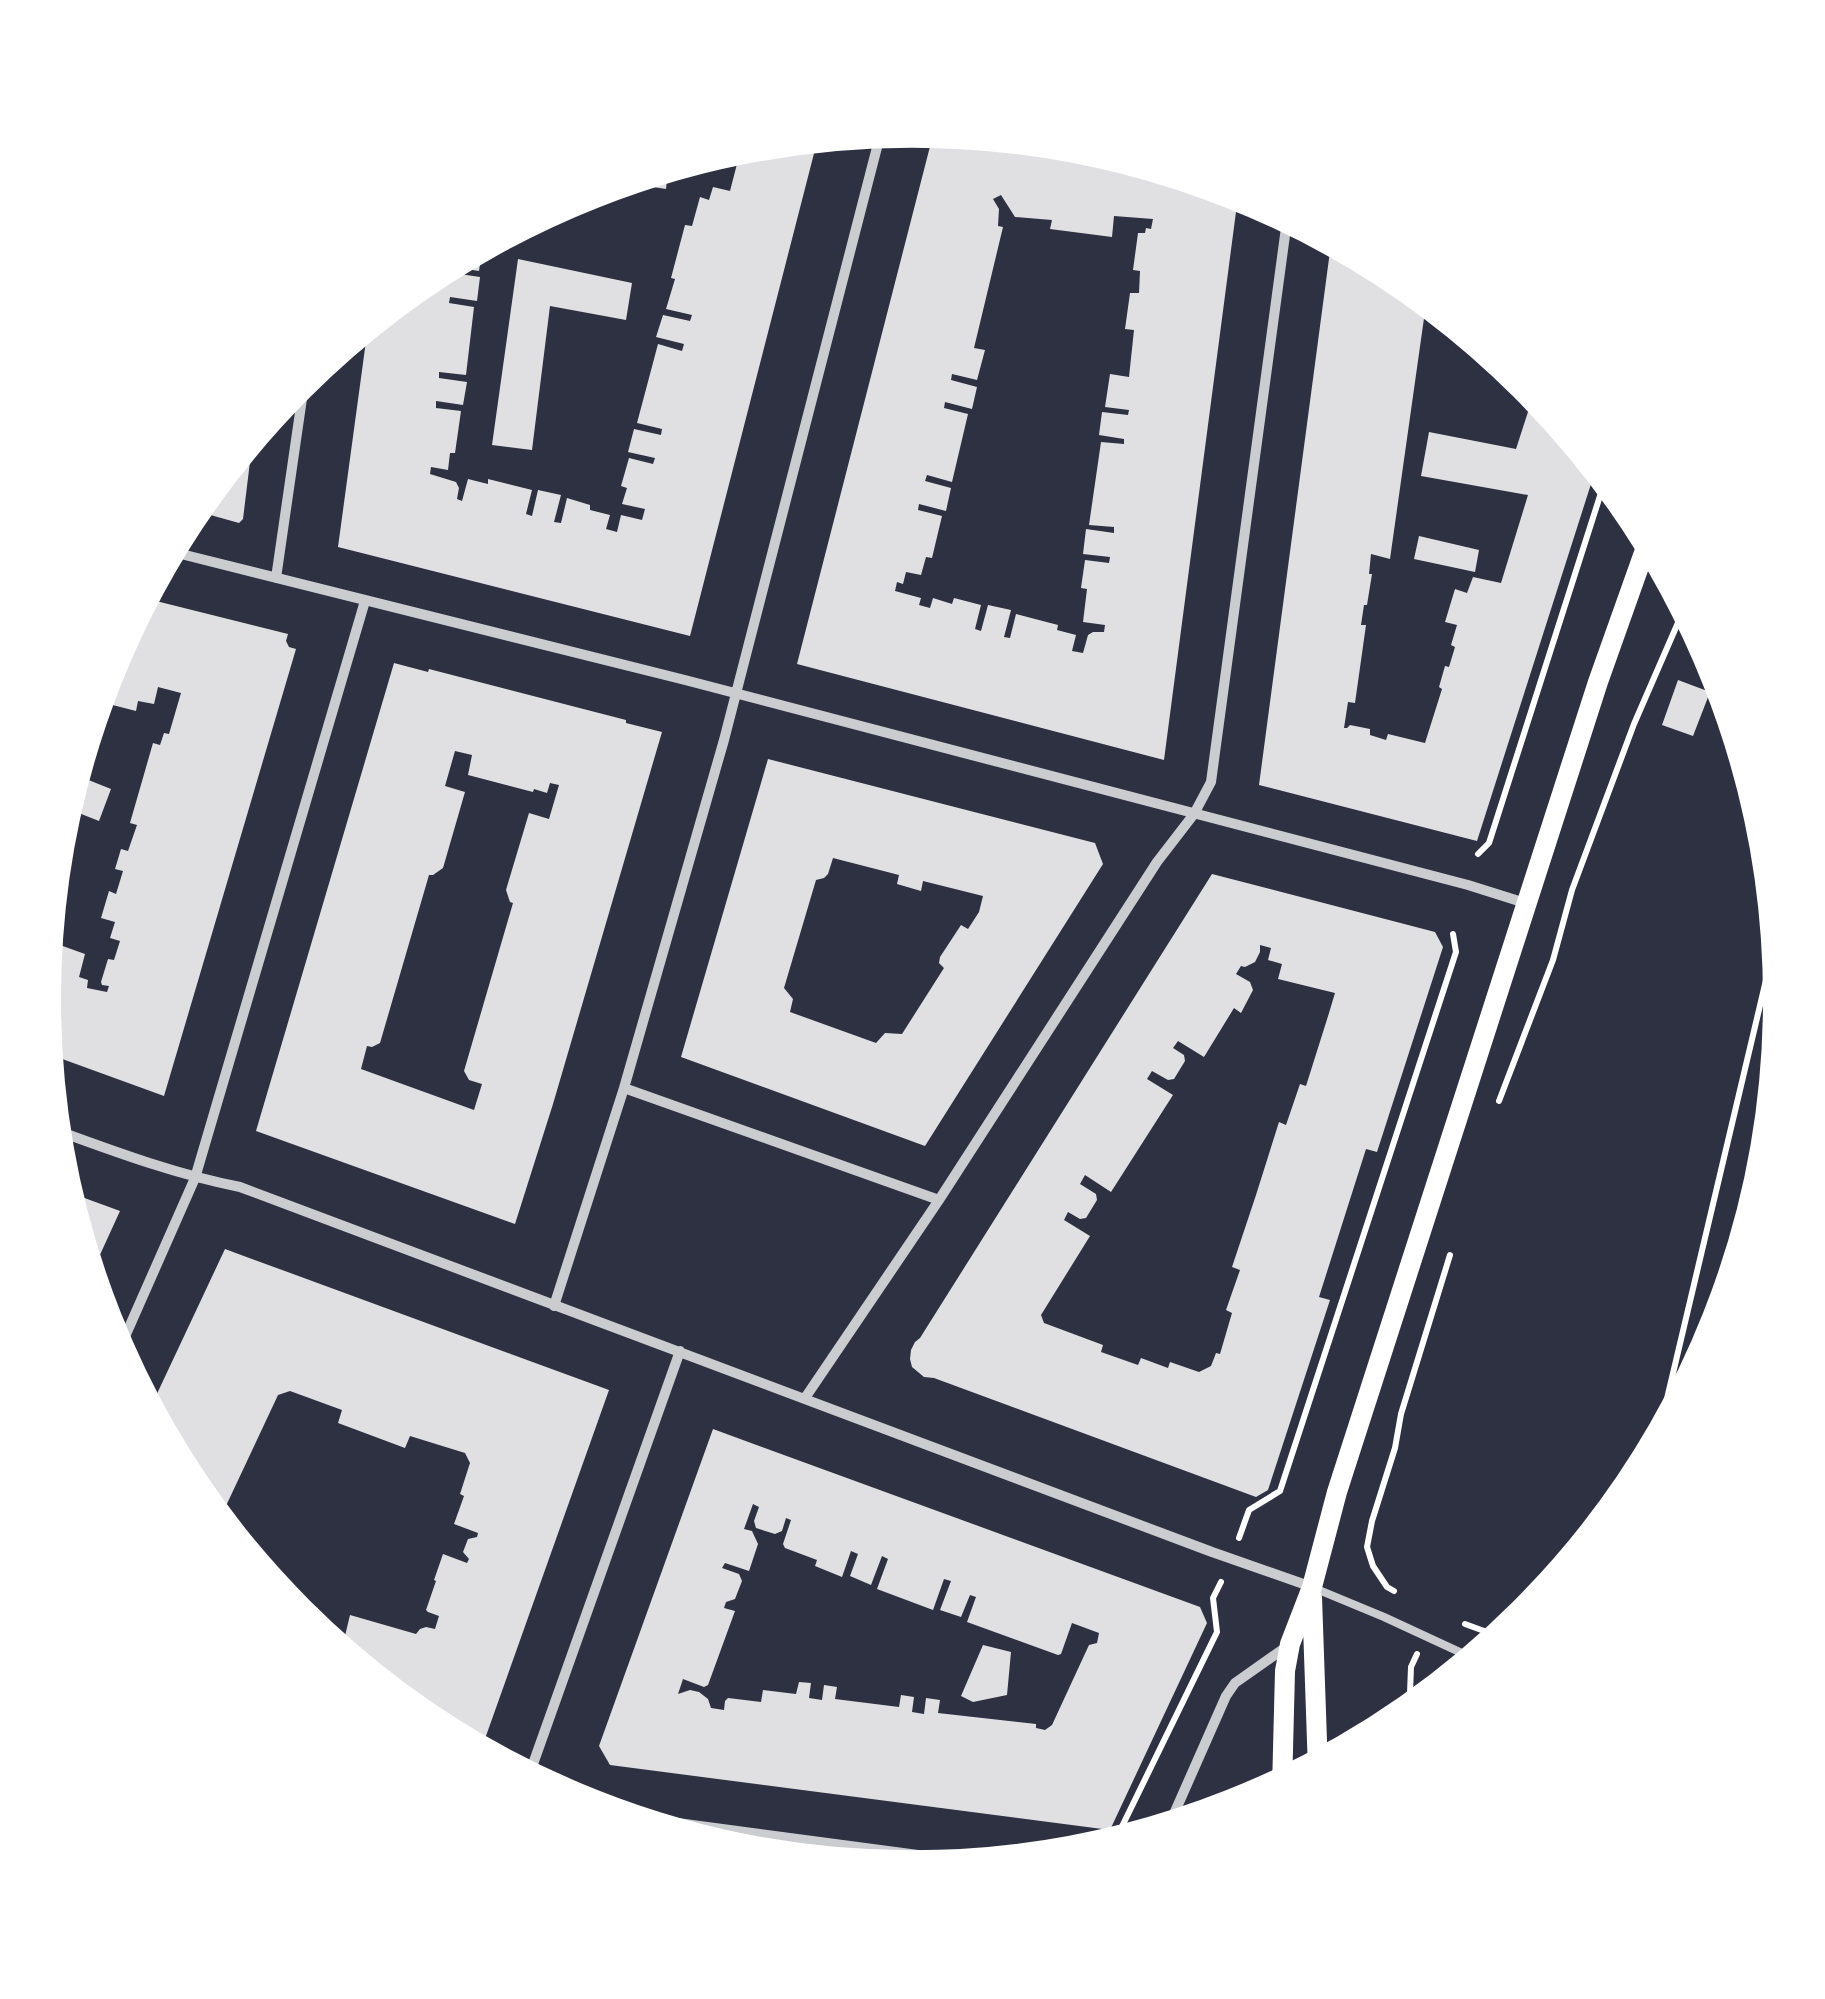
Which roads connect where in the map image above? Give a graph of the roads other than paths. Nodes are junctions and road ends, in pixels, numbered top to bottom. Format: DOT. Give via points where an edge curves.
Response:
graph roads {
  1 [pos="878,143"];
  2 [pos="1286,227"];
  3 [pos="302,397"];
  4 [pos="1643,552"];
  5 [pos="181,554"];
  6 [pos="276,578"];
  7 [pos="365,601"];
  8 [pos="736,694"];
  9 [pos="1194,814"];
  10 [pos="1528,904"];
  11 [pos="624,1088"];
  12 [pos="66,1134"];
  13 [pos="196,1178"];
  14 [pos="939,1200"];
  15 [pos="554,1306"];
  16 [pos="125,1338"];
  17 [pos="680,1351"];
  18 [pos="805,1398"];
  19 [pos="1312,1588"];
  20 [pos="1290,1644"];
  21 [pos="1464,1655"];
  22 [pos="1318,1755"];
  23 [pos="531,1768"];
  24 [pos="1282,1773"];
  25 [pos="1173,1816"];
  26 [pos="673,1822"];
  27 [pos="929,1856"];
  1 -- 8 [label="street"];
  2 -- 9 [label="street" via="1211,782"];
  3 -- 6 [label="street"];
  4 -- 10 [label="main road"];
  5 -- 6 [label="street"];
  6 -- 7 [label="street"];
  7 -- 8 [label="street"];
  7 -- 13 [label="street"];
  8 -- 9 [label="street"];
  8 -- 11 [label="street"];
  9 -- 10 [label="street"];
  9 -- 14 [label="street"];
  10 -- 19 [label="main road" via="1332,1508"];
  11 -- 14 [label="street"];
  11 -- 15 [label="street"];
  12 -- 13 [label="street"];
  13 -- 15 [label="street" via="240,1187"];
  13 -- 16 [label="street"];
  14 -- 18 [label="street"];
  15 -- 17 [label="street"];
  17 -- 18 [label="street"];
  17 -- 23 [label="street"];
  18 -- 19 [label="street"];
  19 -- 20 [label="main road"];
  19 -- 21 [label="lane"];
  19 -- 22 [label="main road"];
  20 -- 24 [label="main road"];
  20 -- 25 [label="street" via="1226,1696"];
  26 -- 27 [label="street"];
}
